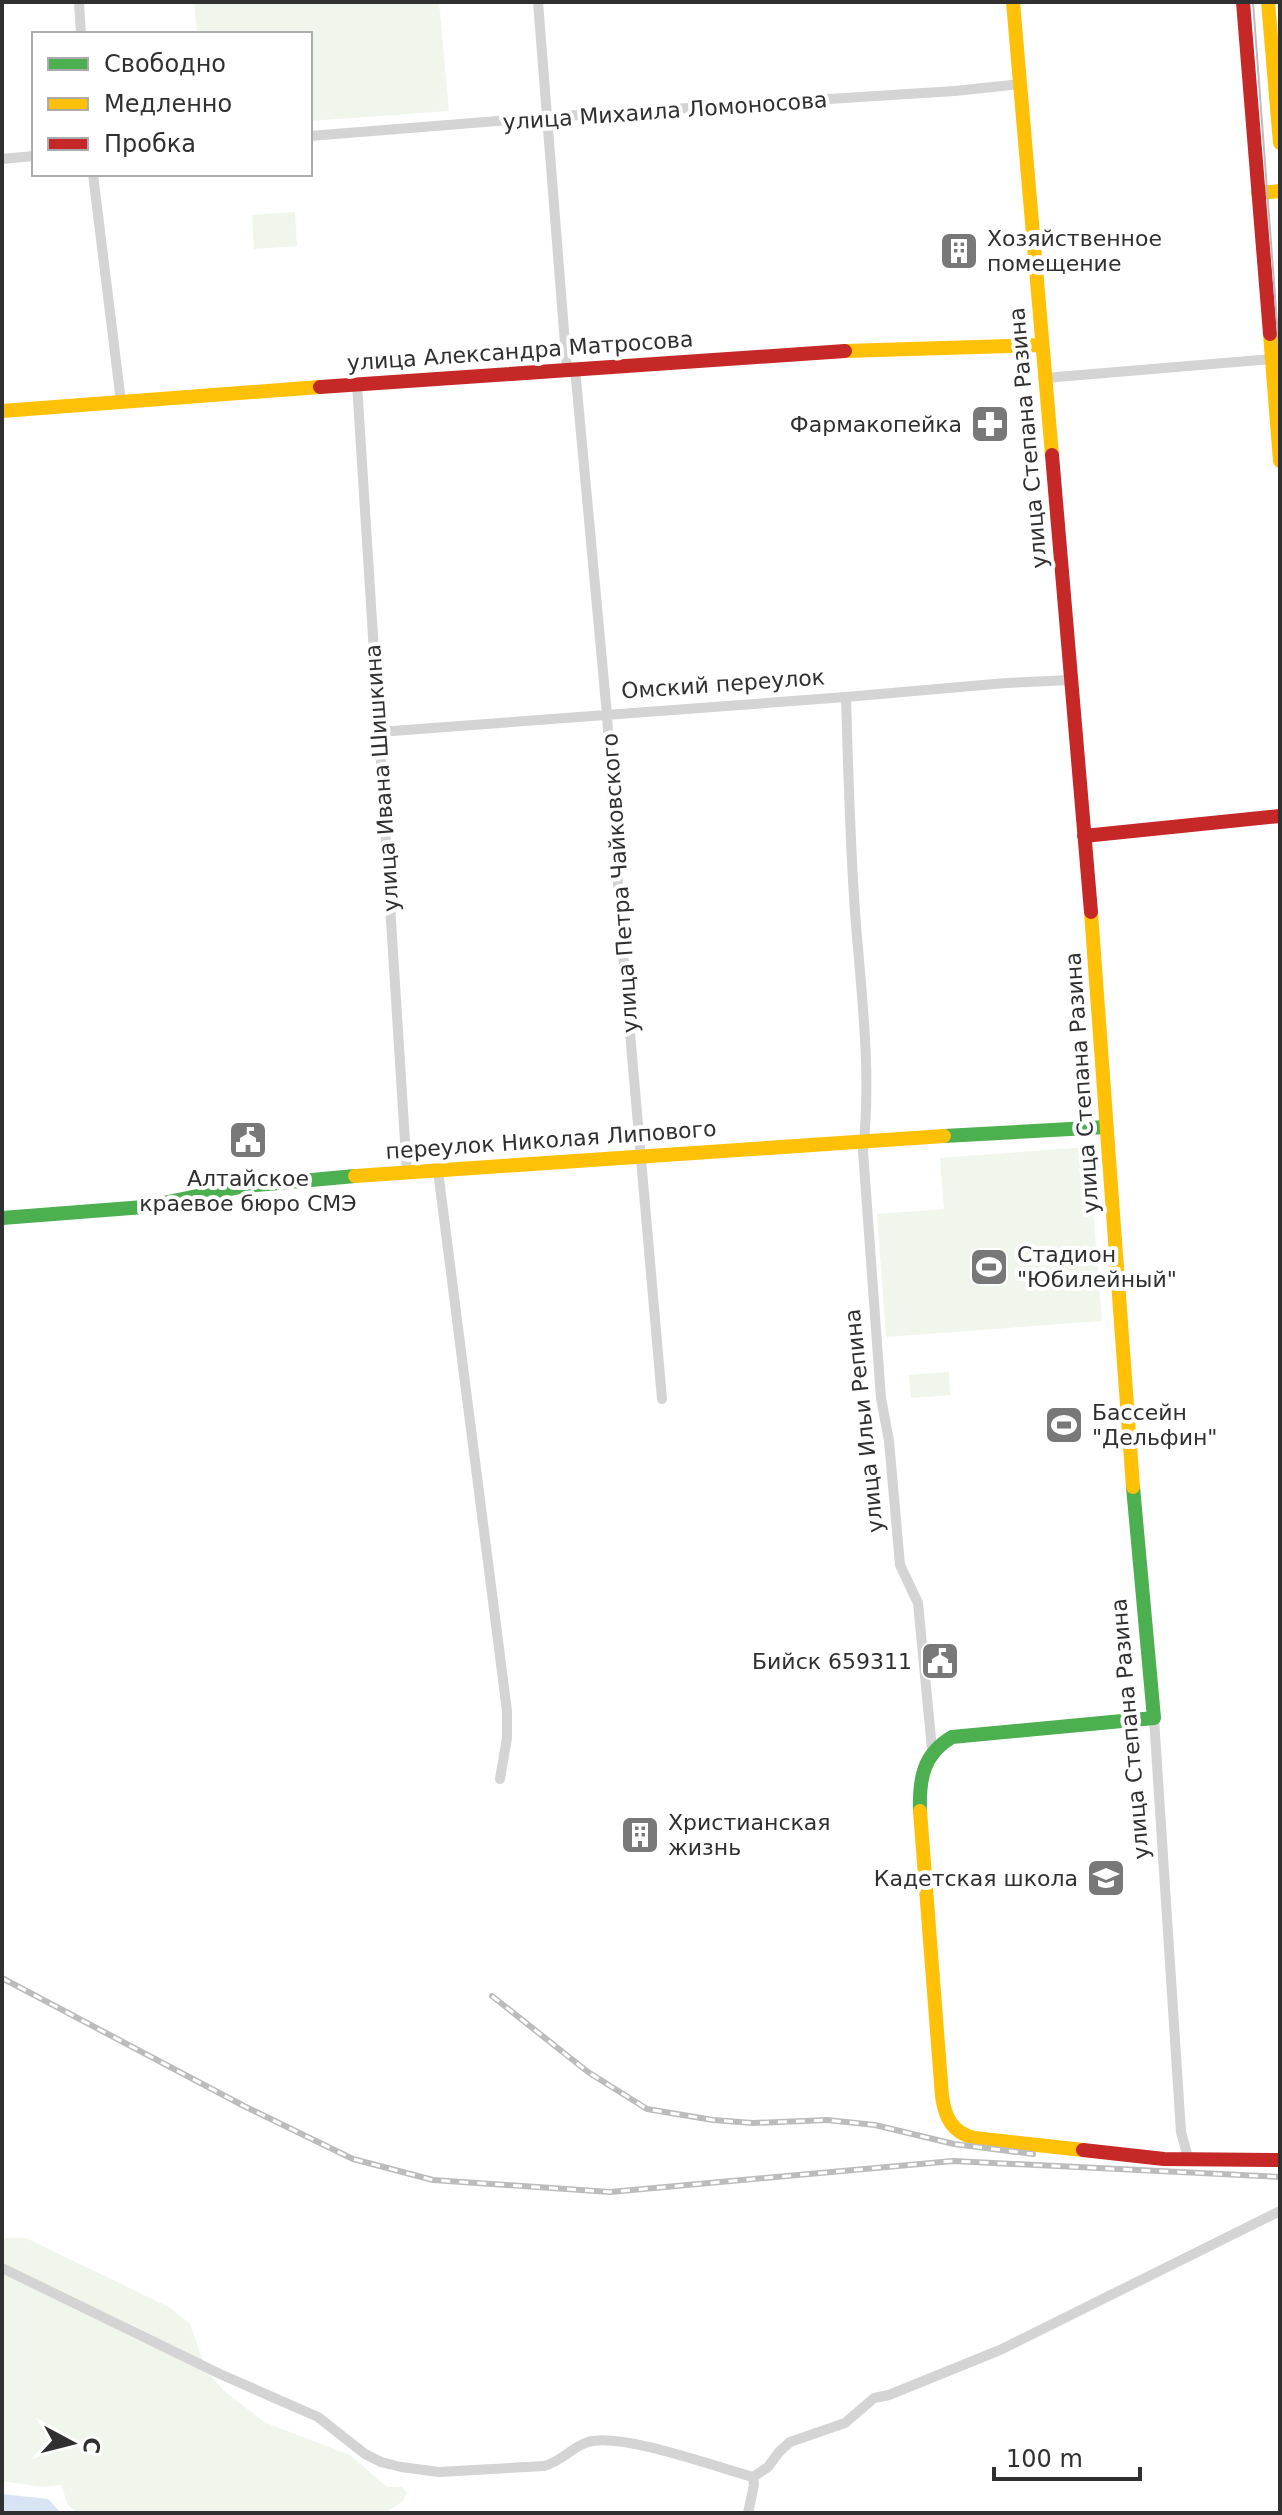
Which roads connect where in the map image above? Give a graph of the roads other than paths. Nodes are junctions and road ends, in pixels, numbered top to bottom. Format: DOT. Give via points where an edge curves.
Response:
graph roads {
  1 [pos="79,2"];
  2 [pos="538,2"];
  3 [pos="1013,2"];
  4 [pos="1243,2"];
  5 [pos="1268,2"];
  6 [pos="81,32"];
  7 [pos="1020,84"];
  8 [pos="547,117"];
  9 [pos="312,136"];
  10 [pos="1280,143"];
  11 [pos="32,156"];
  12 [pos="2,159"];
  13 [pos="93,176"];
  14 [pos="1280,191"];
  15 [pos="1258,193"];
  16 [pos="1041,345"];
  17 [pos="1272,359"];
  18 [pos="571,369"];
  19 [pos="1045,378"];
  20 [pos="357,384"];
  21 [pos="121,402"];
  22 [pos="2,411"];
  23 [pos="1280,461"];
  24 [pos="1071,680"];
  25 [pos="846,697"];
  26 [pos="607,715"];
  27 [pos="379,732"];
  28 [pos="1280,816"];
  29 [pos="1084,836"];
  30 [pos="1106,1127"];
  31 [pos="864,1140"];
  32 [pos="642,1156"];
  33 [pos="438,1171"];
  34 [pos="407,1173"];
  35 [pos="2,1218"];
  36 [pos="662,1399"];
  37 [pos="1154,1718"];
  38 [pos="932,1749"];
  39 [pos="500,1779"];
  40 [pos="1280,2160"];
  41 [pos="1189,2161"];
  42 [pos="1280,2211"];
  43 [pos="2,2268"];
  44 [pos="753,2477"];
  45 [pos="748,2513"];
  1 -- 6 [label="street"];
  2 -- 8 [label="street, улица Петра Чайковского"];
  3 -- 7 [label="street, улица Степана Разина"];
  4 -- 15 [label="street"];
  5 -- 10 [label="street"];
  7 -- 8 [label="street, улица Михаила Ломоносова"];
  7 -- 16 [label="street, улица Степана Разина"];
  8 -- 9 [label="street, улица Михаила Ломоносова"];
  8 -- 18 [label="street, улица Петра Чайковского"];
  11 -- 12 [label="street"];
  13 -- 21 [label="street"];
  14 -- 15 [label="street"];
  15 -- 17 [label="street"];
  16 -- 18 [label="street, улица Александра Матросова"];
  16 -- 19 [label="street, улица Степана Разина"];
  17 -- 19 [label="street"];
  17 -- 23 [label="street"];
  18 -- 20 [label="street, улица Александра Матросова"];
  18 -- 26 [label="street, улица Петра Чайковского"];
  19 -- 24 [label="street, улица Степана Разина"];
  20 -- 21 [label="street, улица Александра Матросова"];
  20 -- 27 [label="street, улица Ивана Шишкина"];
  21 -- 22 [label="street, улица Александра Матросова"];
  24 -- 25 [label="street, Омский переулок"];
  24 -- 29 [label="street, улица Степана Разина"];
  25 -- 26 [label="street, Омский переулок"];
  25 -- 31 [label="street, улица Ильи Репина" via="865,1022"];
  26 -- 27 [label="street, Омский переулок"];
  26 -- 32 [label="street, улица Петра Чайковского"];
  27 -- 34 [label="street, улица Ивана Шишкина"];
  28 -- 29 [label="street"];
  29 -- 30 [label="street, улица Степана Разина"];
  30 -- 31 [label="street, переулок Николая Липового"];
  30 -- 37 [label="street, улица Степана Разина"];
  31 -- 32 [label="street, переулок Николая Липового"];
  31 -- 38 [label="street, улица Ильи Репина" via="881,1398 900,1565 918,1603"];
  32 -- 33 [label="street, переулок Николая Липового"];
  32 -- 36 [label="street, улица Петра Чайковского"];
  33 -- 34 [label="street, переулок Николая Липового"];
  33 -- 39 [label="street" via="507,1711"];
  34 -- 35 [label="street, переулок Николая Липового" via="245,1186 144,1207"];
  37 -- 38 [label="street" via="952,1737"];
  37 -- 41 [label="street, улица Степана Разина" via="1181,2132"];
  38 -- 41 [label="street, улица Ильи Репина" via="922,1771 920,1811 942,2096 954,2130 974,2138"];
  40 -- 41 [label="street"];
  42 -- 44 [label="street" via="1000,2350 874,2398 849,2420 785,2446"];
  43 -- 44 [label="street" via="318,2417 365,2454 401,2467 439,2472 544,2466 599,2441 632,2443"];
  44 -- 45 [label="street"];
}
